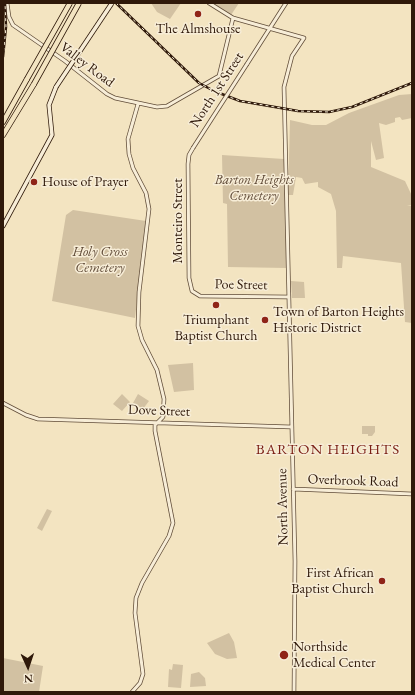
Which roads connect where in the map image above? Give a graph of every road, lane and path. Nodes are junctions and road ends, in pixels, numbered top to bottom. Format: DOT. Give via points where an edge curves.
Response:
graph roads {
  1 [pos="7,3"];
  2 [pos="70,3"];
  3 [pos="79,3"];
  4 [pos="112,3"];
  5 [pos="209,3"];
  6 [pos="286,3"];
  7 [pos="233,18"];
  8 [pos="269,29"];
  9 [pos="138,104"];
  10 [pos="3,122"];
  11 [pos="3,135"];
  12 [pos="193,148"];
  13 [pos="3,226"];
  14 [pos="194,293"];
  15 [pos="289,297"];
  16 [pos="3,403"];
  17 [pos="159,421"];
  18 [pos="292,426"];
  19 [pos="293,489"];
  20 [pos="412,494"];
  21 [pos="132,692"];
  22 [pos="294,692"];
  1 -- 9 [label="street, Valley Road" via="13,25 111,97"];
  2 -- 10 [label="highway, bridge"];
  3 -- 11 [label="highway, bridge"];
  4 -- 13 [label="main road, bridge" via="56,87 49,105 52,135"];
  5 -- 7 [label="street"];
  6 -- 8 [label="street, North 1st Street"];
  7 -- 8 [label="street"];
  7 -- 9 [label="street, Valley Road" via="219,76 167,106"];
  8 -- 12 [label="street, North 1st Street, bridge"];
  8 -- 15 [label="street, North Avenue" via="304,38 292,56 284,87"];
  9 -- 17 [label="street" via="128,139 129,154 148,197 149,209 138,292 138,320 142,340 157,370 164,399 164,412"];
  12 -- 14 [label="street, Monteiro Street" via="189,154 188,164 188,234 190,288"];
  14 -- 15 [label="street, Poe Street" via="200,296"];
  15 -- 18 [label="street, North Avenue"];
  16 -- 17 [label="street, Dove Street" via="39,419"];
  17 -- 18 [label="street, Dove Street"];
  17 -- 21 [label="street" via="155,425 155,434 173,523 168,539 136,598 136,623 143,674 141,682"];
  18 -- 19 [label="street, North Avenue"];
  19 -- 20 [label="street, Overbrook Road"];
  19 -- 22 [label="street, North Avenue"];
}
